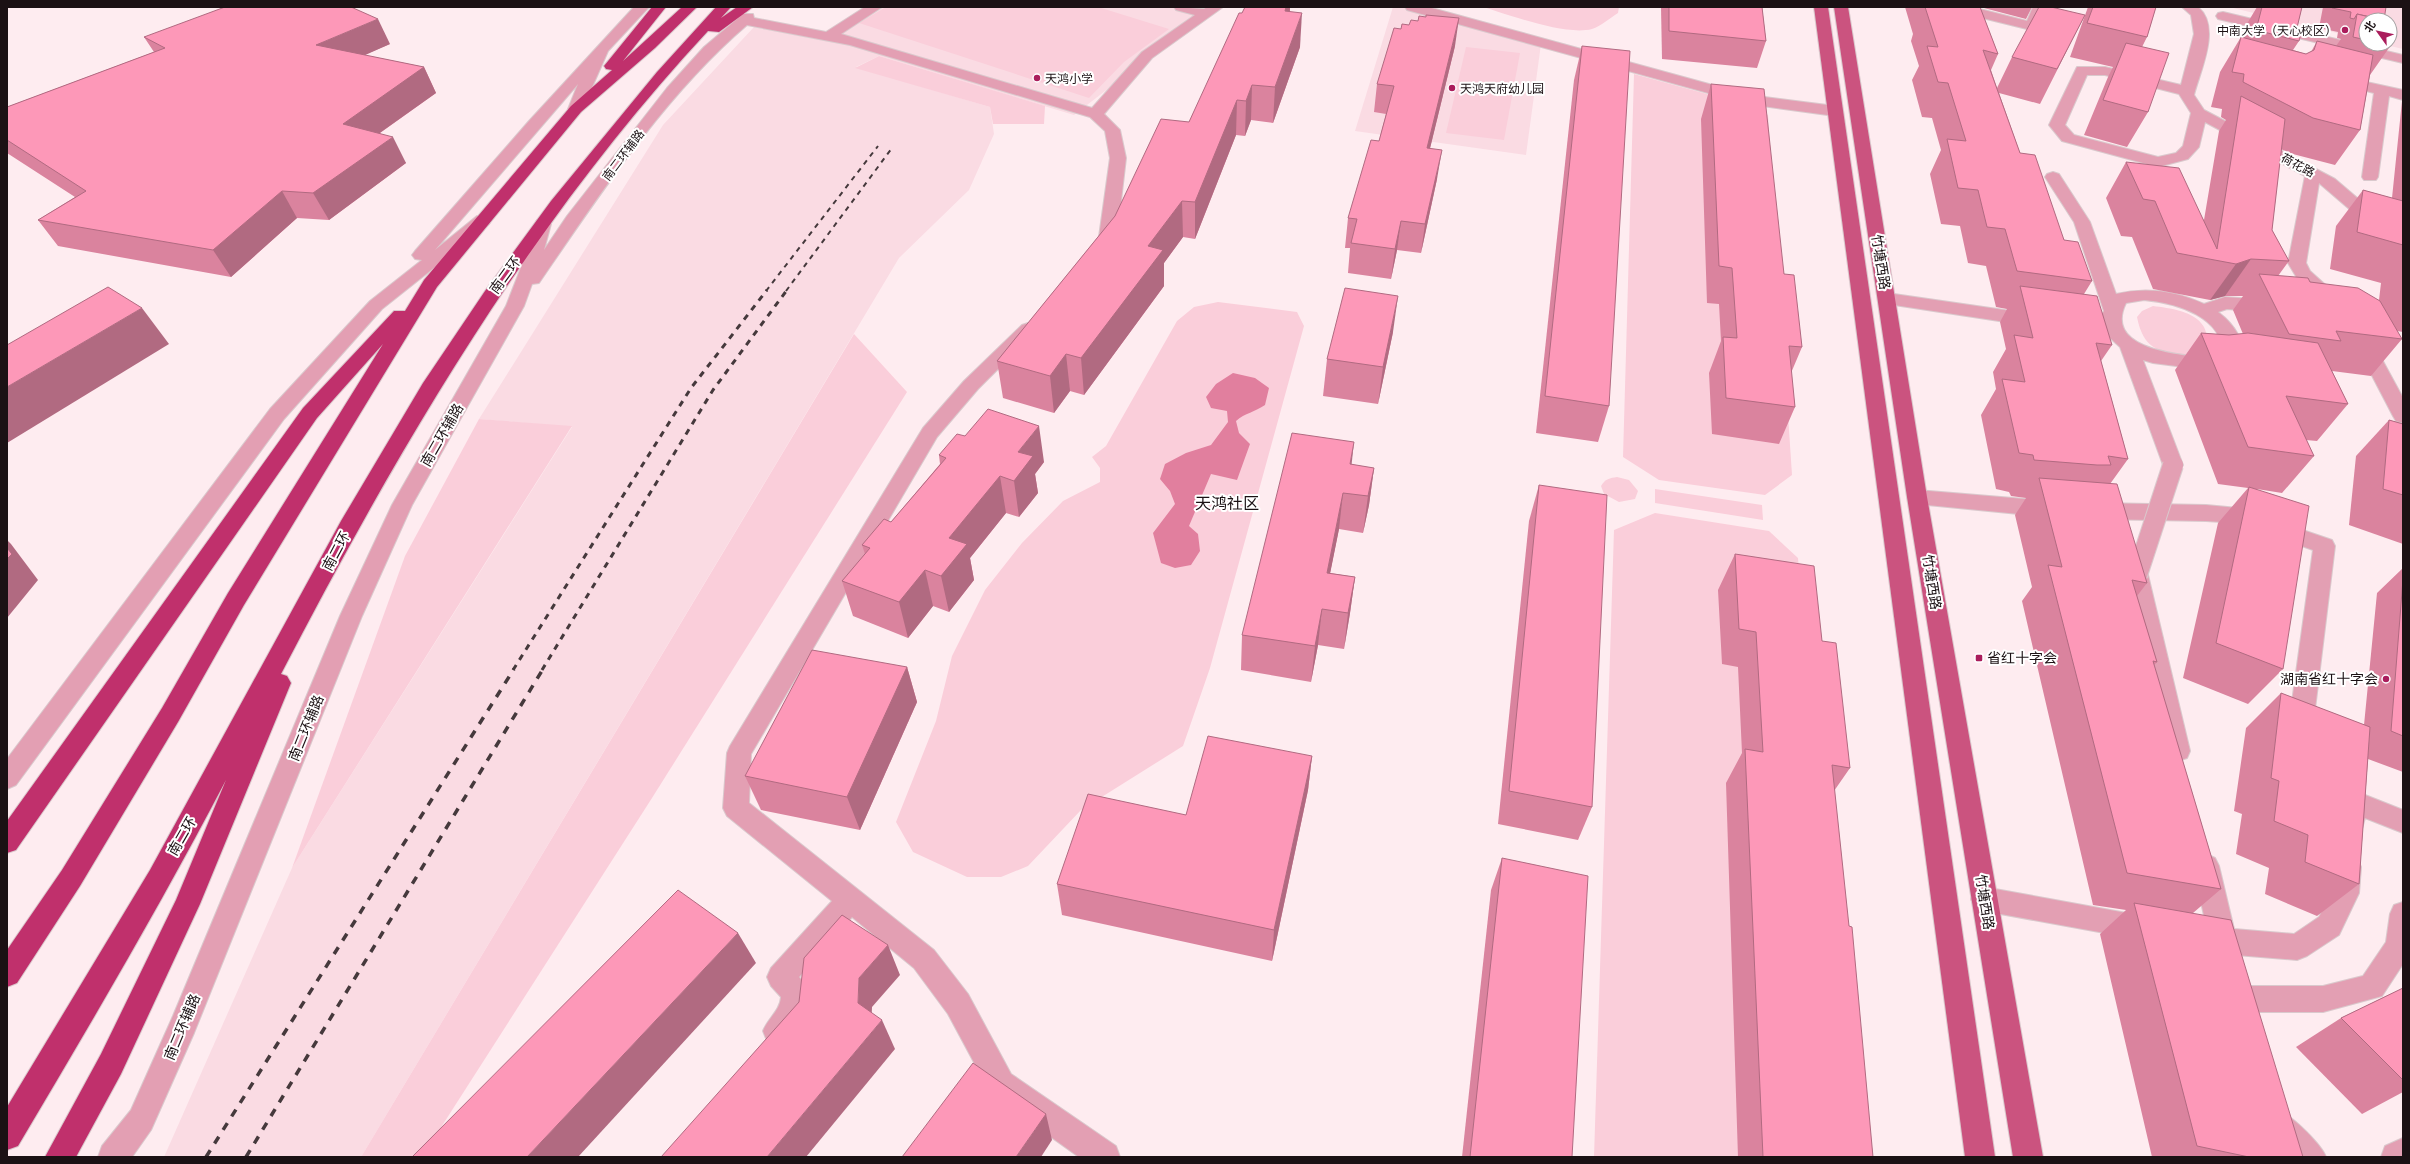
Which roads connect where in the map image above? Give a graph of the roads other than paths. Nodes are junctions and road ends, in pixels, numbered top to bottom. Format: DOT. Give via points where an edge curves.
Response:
graph roads {
  1 [pos="642,7"];
  2 [pos="659,7"];
  3 [pos="690,7"];
  4 [pos="724,7"];
  5 [pos="875,7"];
  6 [pos="1181,7"];
  7 [pos="1412,7"];
  8 [pos="1821,7"];
  9 [pos="1841,7"];
  10 [pos="1955,7"];
  11 [pos="2040,7"];
  12 [pos="2189,7"];
  13 [pos="1211,11"];
  14 [pos="749,14"];
  15 [pos="2222,16"];
  16 [pos="828,36"];
  17 [pos="602,49"];
  18 [pos="678,57"];
  19 [pos="2403,59"];
  20 [pos="2323,76"];
  21 [pos="2382,90"];
  22 [pos="2187,91"];
  23 [pos="2403,95"];
  24 [pos="576,109"];
  25 [pos="1835,111"];
  26 [pos="2199,113"];
  27 [pos="1095,114"];
  28 [pos="2313,174"];
  29 [pos="2052,177"];
  30 [pos="2370,177"];
  31 [pos="484,219"];
  32 [pos="543,224"];
  33 [pos="2403,246"];
  34 [pos="1092,266"];
  35 [pos="430,284"];
  36 [pos="1887,299"];
  37 [pos="376,305"];
  38 [pos="515,306"];
  39 [pos="2284,308"];
  40 [pos="2113,310"];
  41 [pos="2204,311"];
  42 [pos="2321,313"];
  43 [pos="1042,315"];
  44 [pos="2354,329"];
  45 [pos="2114,331"];
  46 [pos="2128,345"];
  47 [pos="2403,416"];
  48 [pos="1918,497"];
  49 [pos="318,586"];
  50 [pos="2303,709"];
  51 [pos="2184,774"];
  52 [pos="7,778"];
  53 [pos="2403,822"];
  54 [pos="7,842"];
  55 [pos="2200,843"];
  56 [pos="1984,899"];
  57 [pos="850,900"];
  58 [pos="2403,914"];
  59 [pos="2224,942"];
  60 [pos="7,974"];
  61 [pos="758,1052"];
  62 [pos="984,1053"];
  63 [pos="966,1078"];
  64 [pos="2267,1109"];
  65 [pos="7,1135"];
  66 [pos="2403,1153"];
  67 [pos="60,1157"];
  68 [pos="113,1157"];
  69 [pos="1106,1157"];
  70 [pos="1980,1157"];
  71 [pos="2028,1157"];
  72 [pos="2311,1157"];
  73 [pos="2396,1157"];
  1 -- 17 [label="street"];
  2 -- 24 [label="highway"];
  3 -- 24 [label="highway" via="650,46"];
  4 -- 18 [label="highway, 南二环"];
  5 -- 16 [label="street"];
  6 -- 13 [label="street"];
  7 -- 25 [label="street" via="1741,97"];
  8 -- 25 [label="main road, 竹塘西路"];
  9 -- 36 [label="main road, 竹塘西路"];
  10 -- 11 [label="street" via="2031,26"];
  12 -- 22 [label="street" via="2195,10 2201,19 2202,36"];
  13 -- 27 [label="street" via="1147,55"];
  14 -- 16 [label="street"];
  14 -- 18 [label="street"];
  14 -- 38 [label="street, 南二环辅路" via="709,50 672,91 573,220"];
  15 -- 19 [label="street" via="2293,40"];
  16 -- 27 [label="street" via="853,41"];
  17 -- 24 [label="street"];
  17 -- 37 [label="street"];
  18 -- 32 [label="highway, 南二环" via="592,158"];
  20 -- 21 [label="street"];
  21 -- 23 [label="street"];
  21 -- 30 [label="street"];
  22 -- 26 [label="street, 荷花路" via="2186,95"];
  22 -- 26 [label="street" via="2105,71 2082,70 2057,125 2068,138 2158,162 2182,156 2191,146"];
  24 -- 31 [label="highway"];
  25 -- 70 [label="main road, 竹塘西路"];
  26 -- 28 [label="street, 荷花路"];
  27 -- 34 [label="street" via="1112,130 1118,158 1107,244"];
  28 -- 33 [label="street, 荷花路" via="2329,182"];
  28 -- 42 [label="street" via="2297,263 2303,274 2340,314"];
  29 -- 40 [label="street" via="2082,222"];
  31 -- 35 [label="highway"];
  31 -- 37 [label="street"];
  32 -- 38 [label="street, 南二环辅路"];
  32 -- 49 [label="highway, 南二环" via="493,292 372,484"];
  35 -- 54 [label="highway" via="310,414"];
  35 -- 60 [label="highway" via="236,600 170,715 79,864"];
  36 -- 45 [label="street"];
  36 -- 48 [label="main road, 竹塘西路"];
  37 -- 52 [label="street" via="277,414"];
  38 -- 68 [label="street, 南二环辅路" via="402,504 351,616 184,1023 141,1120"];
  39 -- 41 [label="street" via="2225,303"];
  40 -- 41 [label="street" via="2119,299 2144,295 2173,299"];
  40 -- 45 [label="street" via="2111,315"];
  41 -- 46 [label="street" via="2225,327 2232,342 2232,361 2215,365 2187,363 2153,357"];
  43 -- 57 [label="street" via="971,385 930,433 738,753 736,808"];
  44 -- 47 [label="street" via="2359,333"];
  45 -- 46 [label="street"];
  46 -- 51 [label="street, bridge" via="2173,465 2137,575"];
  48 -- 50 [label="street" via="2075,511 2206,513 2238,516 2324,546"];
  48 -- 56 [label="main road, 竹塘西路"];
  49 -- 65 [label="highway, 南二环" via="204,796 57,1053"];
  49 -- 67 [label="highway" via="248,762 187,904 110,1064"];
  53 -- 59 [label="street" via="2360,804 2353,808 2346,893 2330,926 2297,947"];
  55 -- 59 [label="street"];
  56 -- 59 [label="street"];
  56 -- 71 [label="main road, 竹塘西路"];
  57 -- 61 [label="street" via="781,977 795,993 794,1012"];
  57 -- 62 [label="street" via="924,959 958,1004"];
  58 -- 59 [label="street" via="2399,946 2372,987 2323,999 2236,992"];
  62 -- 63 [label="street"];
  62 -- 69 [label="street" via="1001,1084"];
  64 -- 72 [label="street" via="2292,1140"];
  66 -- 73 [label="street"];
}
